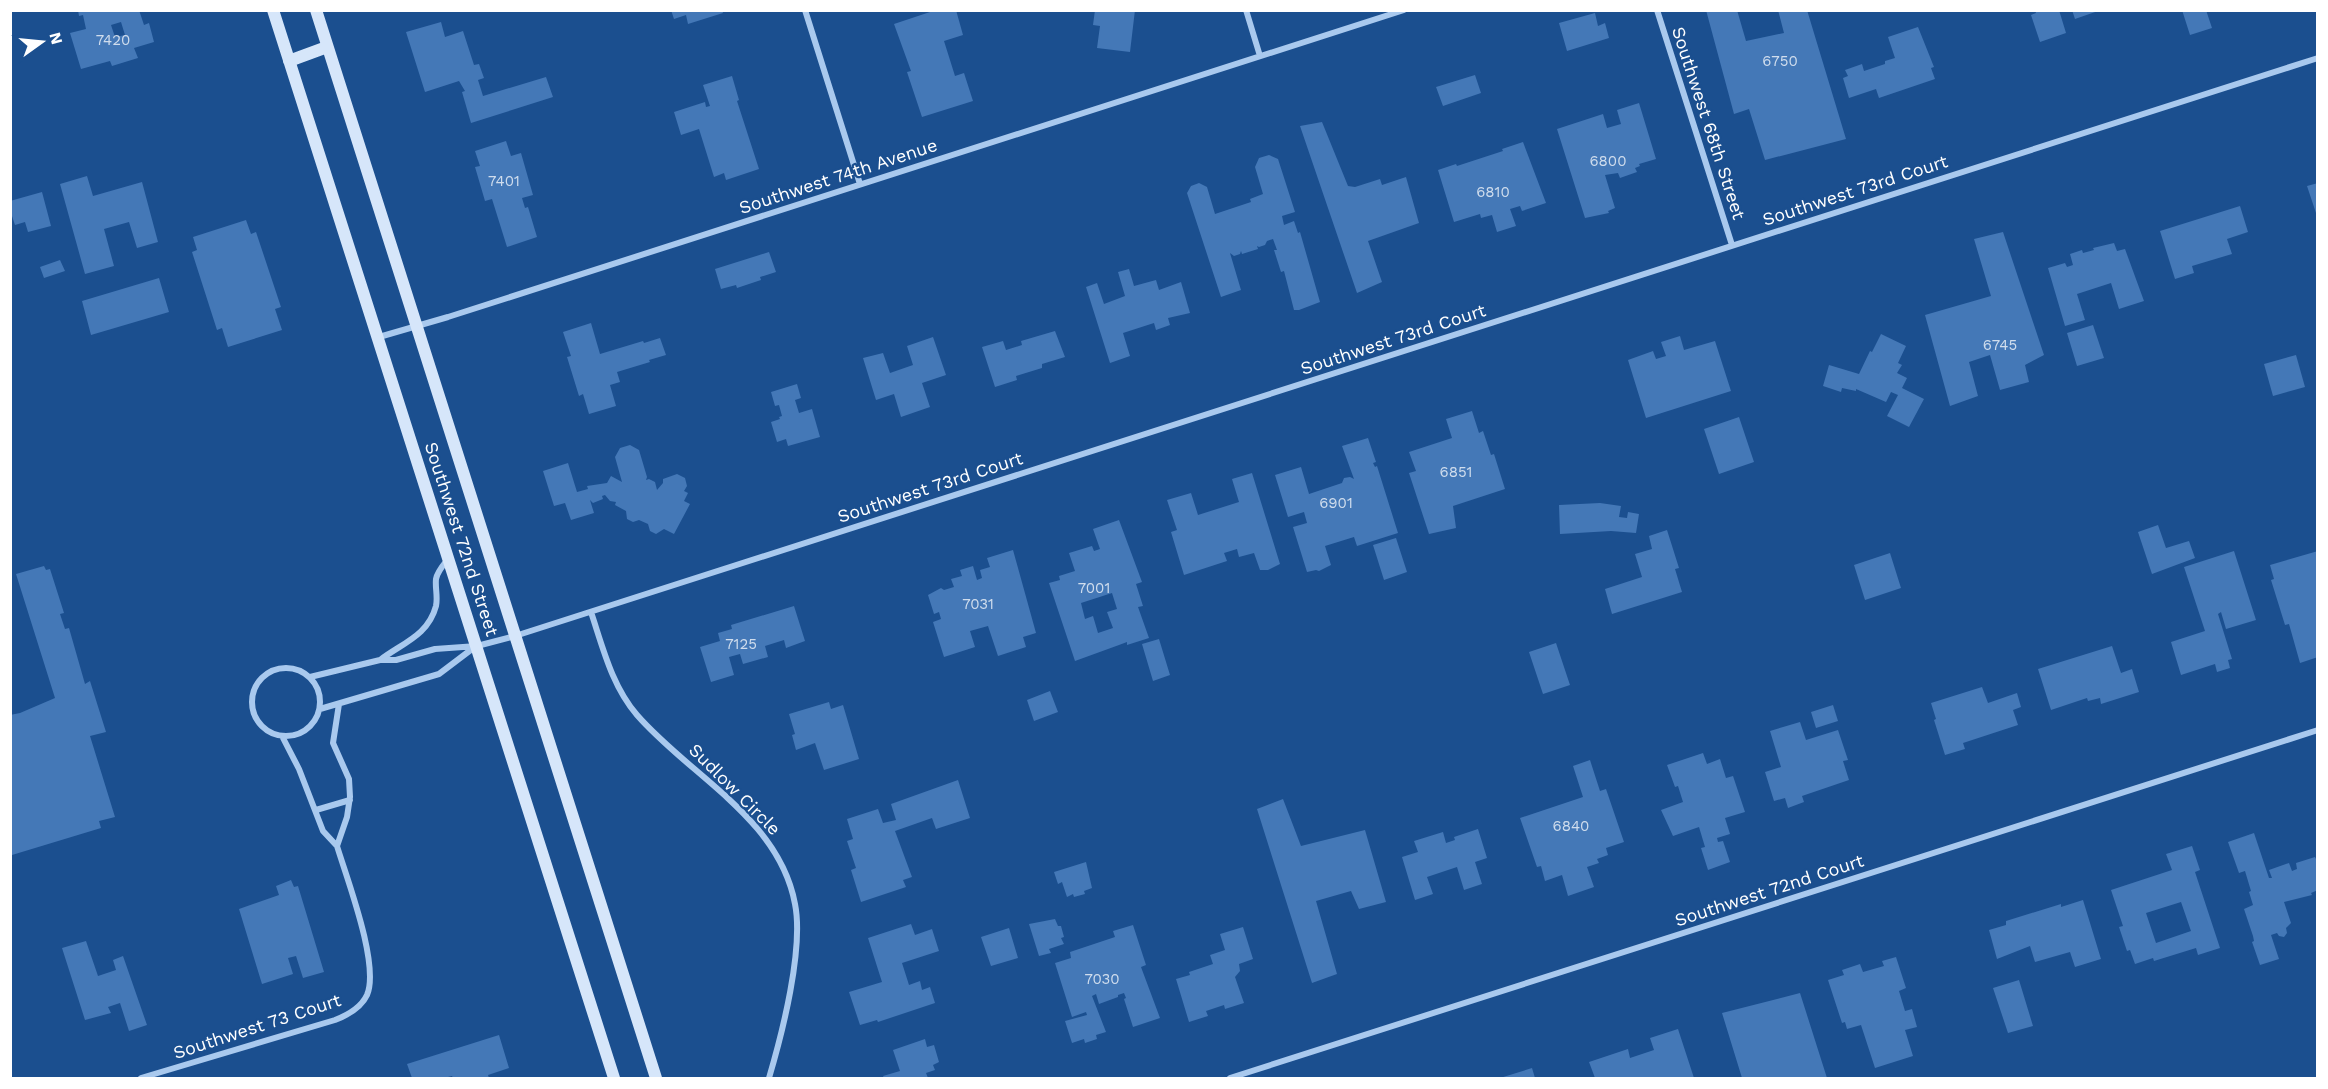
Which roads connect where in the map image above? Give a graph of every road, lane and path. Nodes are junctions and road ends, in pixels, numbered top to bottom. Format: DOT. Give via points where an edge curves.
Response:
graph roads {
  1 [pos="273,10"];
  2 [pos="316,10"];
  3 [pos="805,10"];
  4 [pos="1246,10"];
  5 [pos="1404,10"];
  6 [pos="1657,10"];
  7 [pos="327,47"];
  8 [pos="1260,56"];
  9 [pos="2318,58"];
  10 [pos="289,61"];
  11 [pos="860,184"];
  12 [pos="1732,245"];
  13 [pos="416,326"];
  14 [pos="379,337"];
  15 [pos="449,558"];
  16 [pos="591,612"];
  17 [pos="515,636"];
  18 [pos="477,646"];
  19 [pos="380,660"];
  20 [pos="310,677"];
  21 [pos="339,704"];
  22 [pos="320,710"];
  23 [pos="2318,730"];
  24 [pos="282,736"];
  25 [pos="350,800"];
  26 [pos="315,810"];
  27 [pos="337,846"];
  28 [pos="141,1078"];
  29 [pos="614,1078"];
  30 [pos="656,1078"];
  31 [pos="769,1078"];
  32 [pos="1230,1078"];
  1 -- 10 [label="main road, Southwest 72nd Street"];
  2 -- 7 [label="main road, Southwest 72nd Street"];
  3 -- 11 [label="street"];
  4 -- 8 [label="street"];
  5 -- 8 [label="street, Southwest 74th Avenue"];
  6 -- 12 [label="street, Southwest 68th Street"];
  7 -- 10 [label="main road"];
  7 -- 13 [label="main road, Southwest 72nd Street"];
  8 -- 11 [label="street, Southwest 74th Avenue"];
  9 -- 12 [label="street, Southwest 73rd Court"];
  10 -- 14 [label="main road, Southwest 72nd Street"];
  11 -- 13 [label="street, Southwest 74th Avenue"];
  12 -- 16 [label="street, Southwest 73rd Court"];
  13 -- 14 [label="street, Southwest 74th Avenue"];
  13 -- 17 [label="main road, Southwest 72nd Street"];
  14 -- 15 [label="main road, Southwest 72nd Street"];
  15 -- 18 [label="main road, Southwest 72nd Street"];
  15 -- 19 [label="street" via="436,577 436,606 427,625 415,638"];
  16 -- 17 [label="street, Southwest 73rd Court"];
  16 -- 31 [label="street, Sudlow Circle" via="609,666 628,703 745,816 773,849 788,877 796,905 797,940"];
  17 -- 18 [label="street, Southwest 73rd Court"];
  17 -- 30 [label="main road, Southwest 72nd Street"];
  18 -- 19 [label="street" via="435,649 396,660"];
  18 -- 21 [label="street" via="439,674"];
  18 -- 29 [label="main road, Southwest 72nd Street"];
  19 -- 20 [label="street"];
  20 -- 22 [label="street" via="319,692"];
  20 -- 24 [label="street" via="284,667 266,674 255,688 252,698 256,718 267,730"];
  21 -- 22 [label="street"];
  21 -- 25 [label="street" via="333,743 348,779"];
  22 -- 24 [label="street" via="306,730"];
  23 -- 32 [label="street, Southwest 72nd Court"];
  24 -- 26 [label="street, Southwest 73 Court"];
  25 -- 26 [label="street"];
  25 -- 27 [label="street"];
  26 -- 27 [label="street, Southwest 73 Court" via="323,831"];
  27 -- 28 [label="street, Southwest 73 Court" via="370,962 370,984 363,1001 335,1020"];
}
